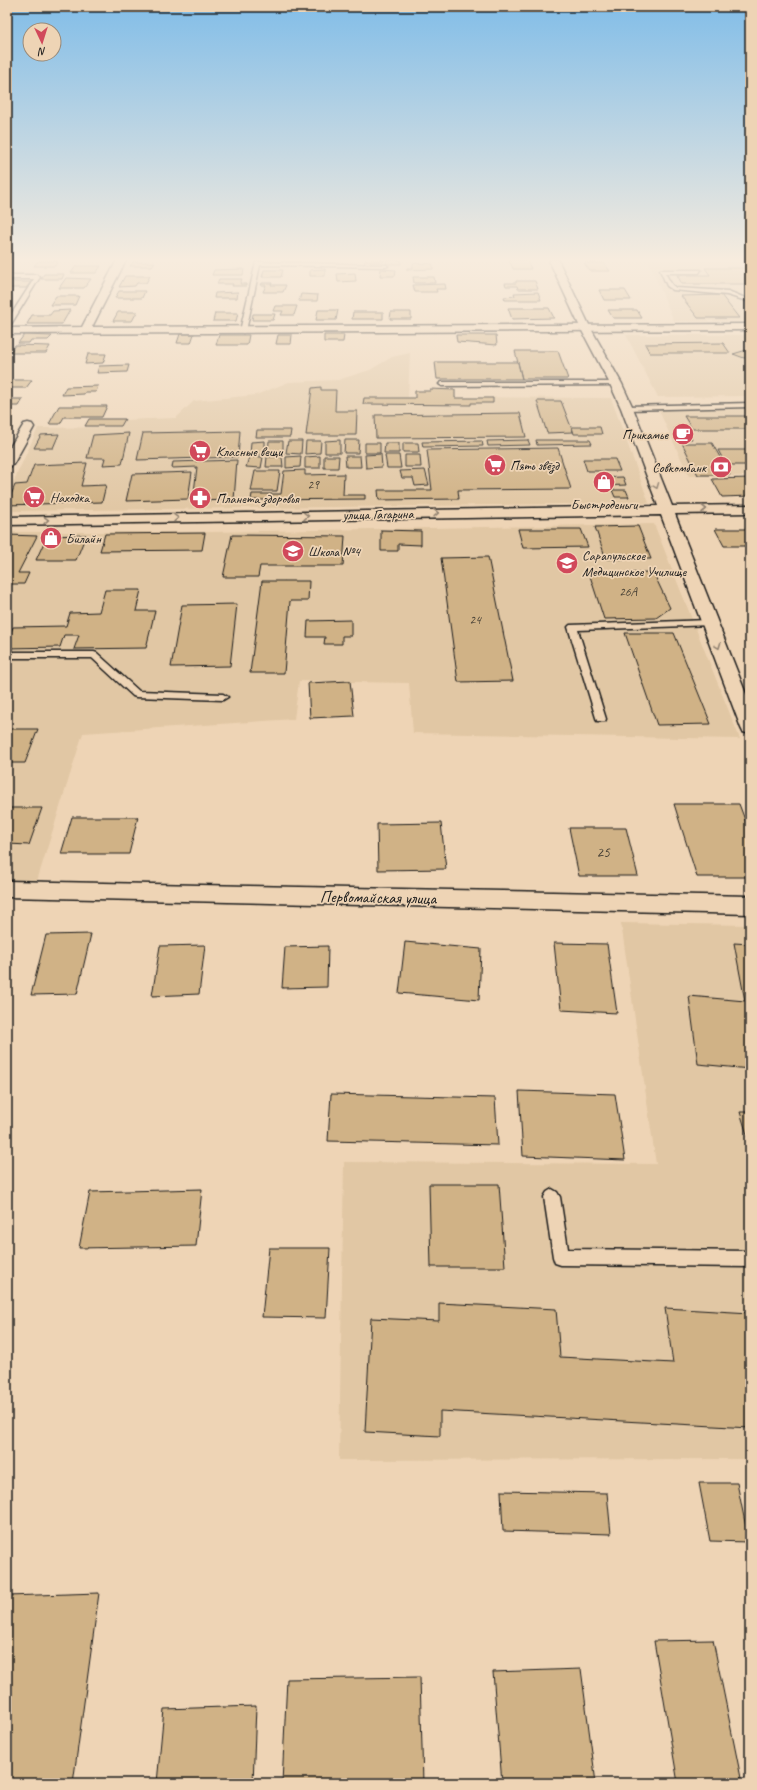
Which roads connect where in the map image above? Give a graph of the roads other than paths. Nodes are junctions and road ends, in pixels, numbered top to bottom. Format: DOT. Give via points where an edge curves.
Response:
graph roads {
  1 [pos="594,344"];
  2 [pos="442,384"];
  3 [pos="616,384"];
  4 [pos="750,405"];
  5 [pos="627,408"];
  6 [pos="28,427"];
  7 [pos="7,463"];
  8 [pos="665,509"];
  9 [pos="750,509"];
  10 [pos="7,521"];
  11 [pos="709,623"];
  12 [pos="7,655"];
  13 [pos="223,697"];
  14 [pos="601,719"];
  15 [pos="750,728"];
  16 [pos="7,888"];
  17 [pos="750,905"];
  18 [pos="552,1197"];
  19 [pos="750,1259"];
  1 -- 3 [label="street"];
  2 -- 3 [label="lane"];
  3 -- 5 [label="street"];
  4 -- 5 [label="lane"];
  5 -- 8 [label="street, one-way"];
  6 -- 7 [label="street"];
  8 -- 9 [label="street, улица Гагарина, one-way"];
  10 -- 8 [label="street, улица Гагарина, one-way"];
  8 -- 11 [label="street"];
  11 -- 14 [label="lane" via="573,628"];
  11 -- 15 [label="street, one-way"];
  12 -- 13 [label="lane" via="94,655 136,694"];
  16 -- 17 [label="street, Первомайская улица"];
  18 -- 19 [label="lane" via="561,1257"];
}
